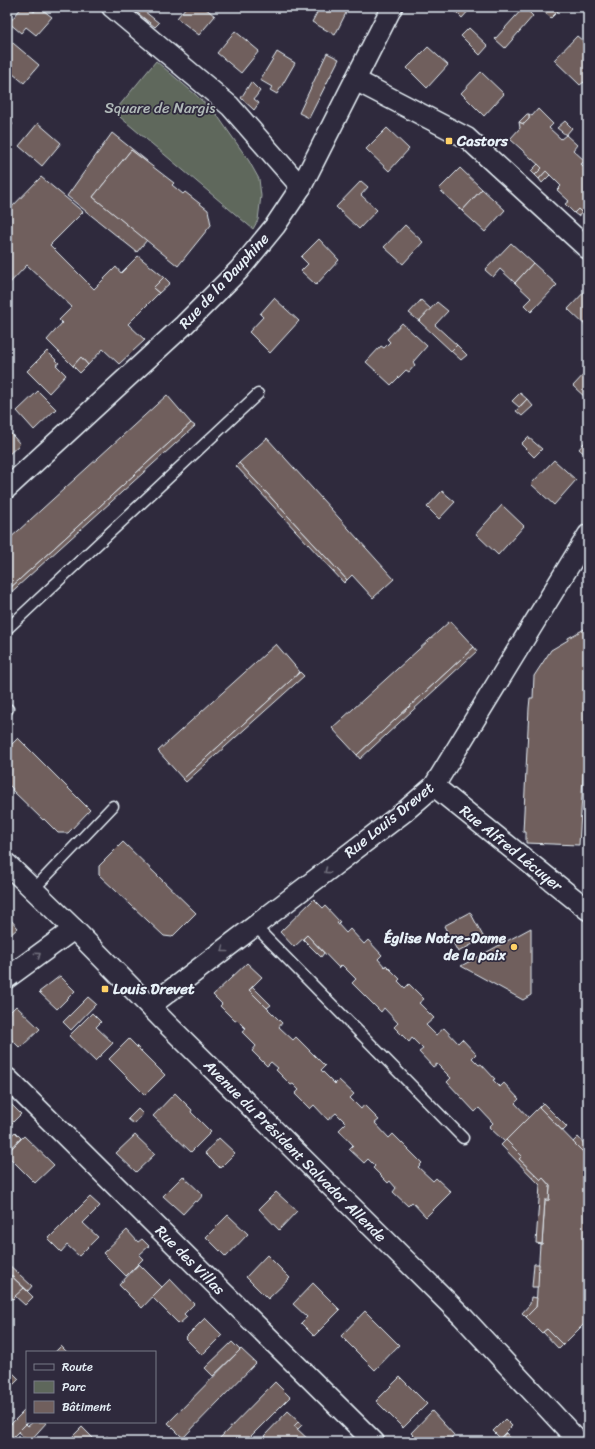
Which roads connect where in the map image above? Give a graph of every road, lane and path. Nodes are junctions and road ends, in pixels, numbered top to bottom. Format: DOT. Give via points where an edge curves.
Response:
graph roads {
  1 [pos="112,7"];
  2 [pos="392,7"];
  3 [pos="355,80"];
  4 [pos="301,187"];
  5 [pos="588,249"];
  6 [pos="258,394"];
  7 [pos="7,488"];
  8 [pos="588,535"];
  9 [pos="7,629"];
  10 [pos="434,786"];
  11 [pos="113,806"];
  12 [pos="7,864"];
  13 [pos="33,890"];
  14 [pos="588,910"];
  15 [pos="255,926"];
  16 [pos="74,929"];
  17 [pos="7,978"];
  18 [pos="150,1006"];
  19 [pos="7,1078"];
  20 [pos="462,1138"];
  21 [pos="374,1442"];
  22 [pos="579,1442"];
  1 -- 4 [label="street" via="230,106"];
  2 -- 3 [label="street, Rue de la Dauphine"];
  3 -- 4 [label="street, Rue de la Dauphine"];
  3 -- 5 [label="street" via="468,138"];
  4 -- 7 [label="street, Rue de la Dauphine" via="275,226 239,270 184,325"];
  6 -- 9 [label="lane"];
  8 -- 10 [label="street, Rue Louis Drevet"];
  10 -- 14 [label="street, Rue Alfred Lécuyer"];
  10 -- 15 [label="street, Rue Louis Drevet, one-way"];
  11 -- 13 [label="lane"];
  12 -- 13 [label="street, Avenue du Président Salvador Allende"];
  13 -- 16 [label="street, Avenue du Président Salvador Allende"];
  15 -- 18 [label="street, Rue Louis Drevet, one-way"];
  15 -- 20 [label="lane"];
  17 -- 16 [label="street, one-way"];
  16 -- 18 [label="street, Avenue du Président Salvador Allende"];
  18 -- 22 [label="street, Avenue du Président Salvador Allende" via="462,1316"];
  19 -- 21 [label="street, Rue des Villas"];
}
